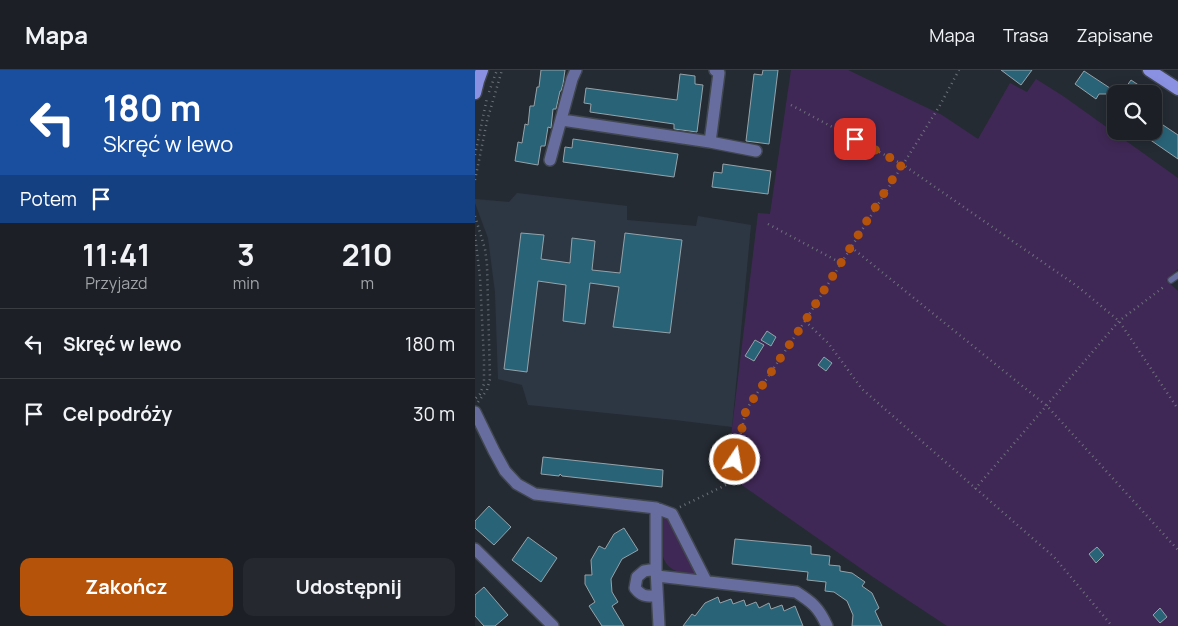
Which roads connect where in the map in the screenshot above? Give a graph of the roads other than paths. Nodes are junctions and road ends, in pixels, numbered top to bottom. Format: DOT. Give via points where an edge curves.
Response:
graph roads {
  1 [pos="482,70"];
  2 [pos="576,70"];
  3 [pos="715,70"];
  4 [pos="1149,70"];
  5 [pos="1178,89"];
  6 [pos="475,93"];
  7 [pos="562,120"];
  8 [pos="710,142"];
  9 [pos="756,151"];
  10 [pos="550,160"];
  11 [pos="1178,275"];
  12 [pos="1171,280"];
  13 [pos="475,412"];
  14 [pos="656,508"];
  15 [pos="475,548"];
  16 [pos="657,572"];
  17 [pos="706,581"];
  18 [pos="657,596"];
  19 [pos="553,626"];
  20 [pos="659,626"];
  21 [pos="827,626"];
  1 -- 6 [label="street"];
  2 -- 7 [label="street"];
  3 -- 8 [label="street" via="719,73"];
  4 -- 5 [label="street"];
  7 -- 8 [label="street"];
  7 -- 10 [label="street"];
  8 -- 9 [label="street"];
  11 -- 12 [label="lane"];
  13 -- 14 [label="street" via="505,471 517,484 535,494"];
  14 -- 16 [label="street"];
  14 -- 17 [label="street" via="672,514"];
  15 -- 19 [label="street"];
  16 -- 17 [label="street"];
  16 -- 18 [label="street"];
  16 -- 18 [label="street" via="644,571 637,577 635,588 639,594"];
  17 -- 21 [label="street" via="796,592 811,601"];
  18 -- 20 [label="street"];
}
